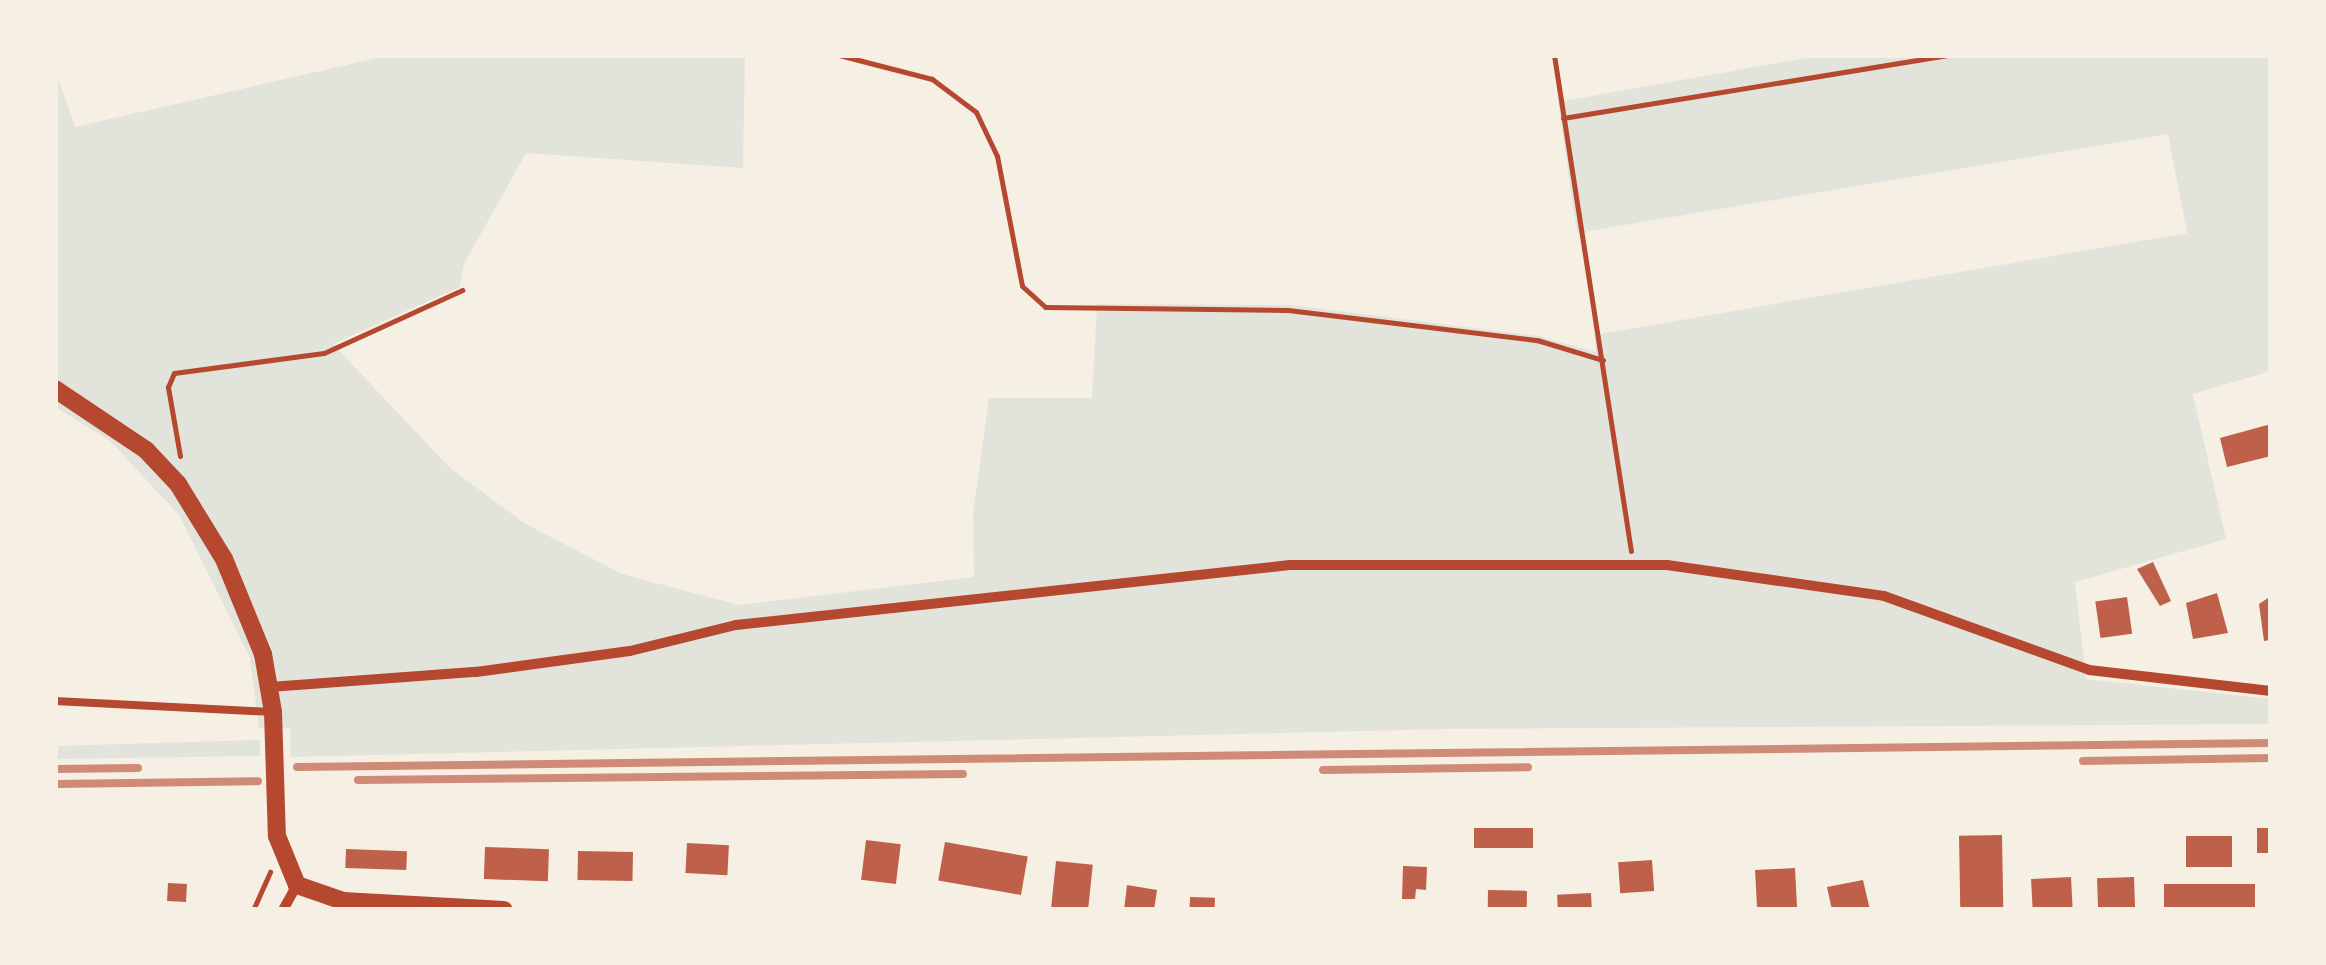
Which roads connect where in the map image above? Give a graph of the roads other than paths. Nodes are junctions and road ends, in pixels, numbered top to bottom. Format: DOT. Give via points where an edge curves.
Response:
graph roads {
  1 [pos="55,389"];
  2 [pos="270,687"];
  3 [pos="2271,690"];
  4 [pos="55,701"];
  5 [pos="274,720"];
  6 [pos="298,885"];
  7 [pos="283,910"];
  8 [pos="504,910"];
  1 -- 2 [label="street" via="110,421 178,484 224,559"];
  2 -- 3 [label="street" via="476,672 630,651 736,625 1290,565 1667,565 1884,596 2088,670"];
  2 -- 5 [label="street"];
  4 -- 5 [label="lane"];
  5 -- 6 [label="street" via="279,843"];
  6 -- 7 [label="street"];
  6 -- 8 [label="street" via="343,902"];
}
